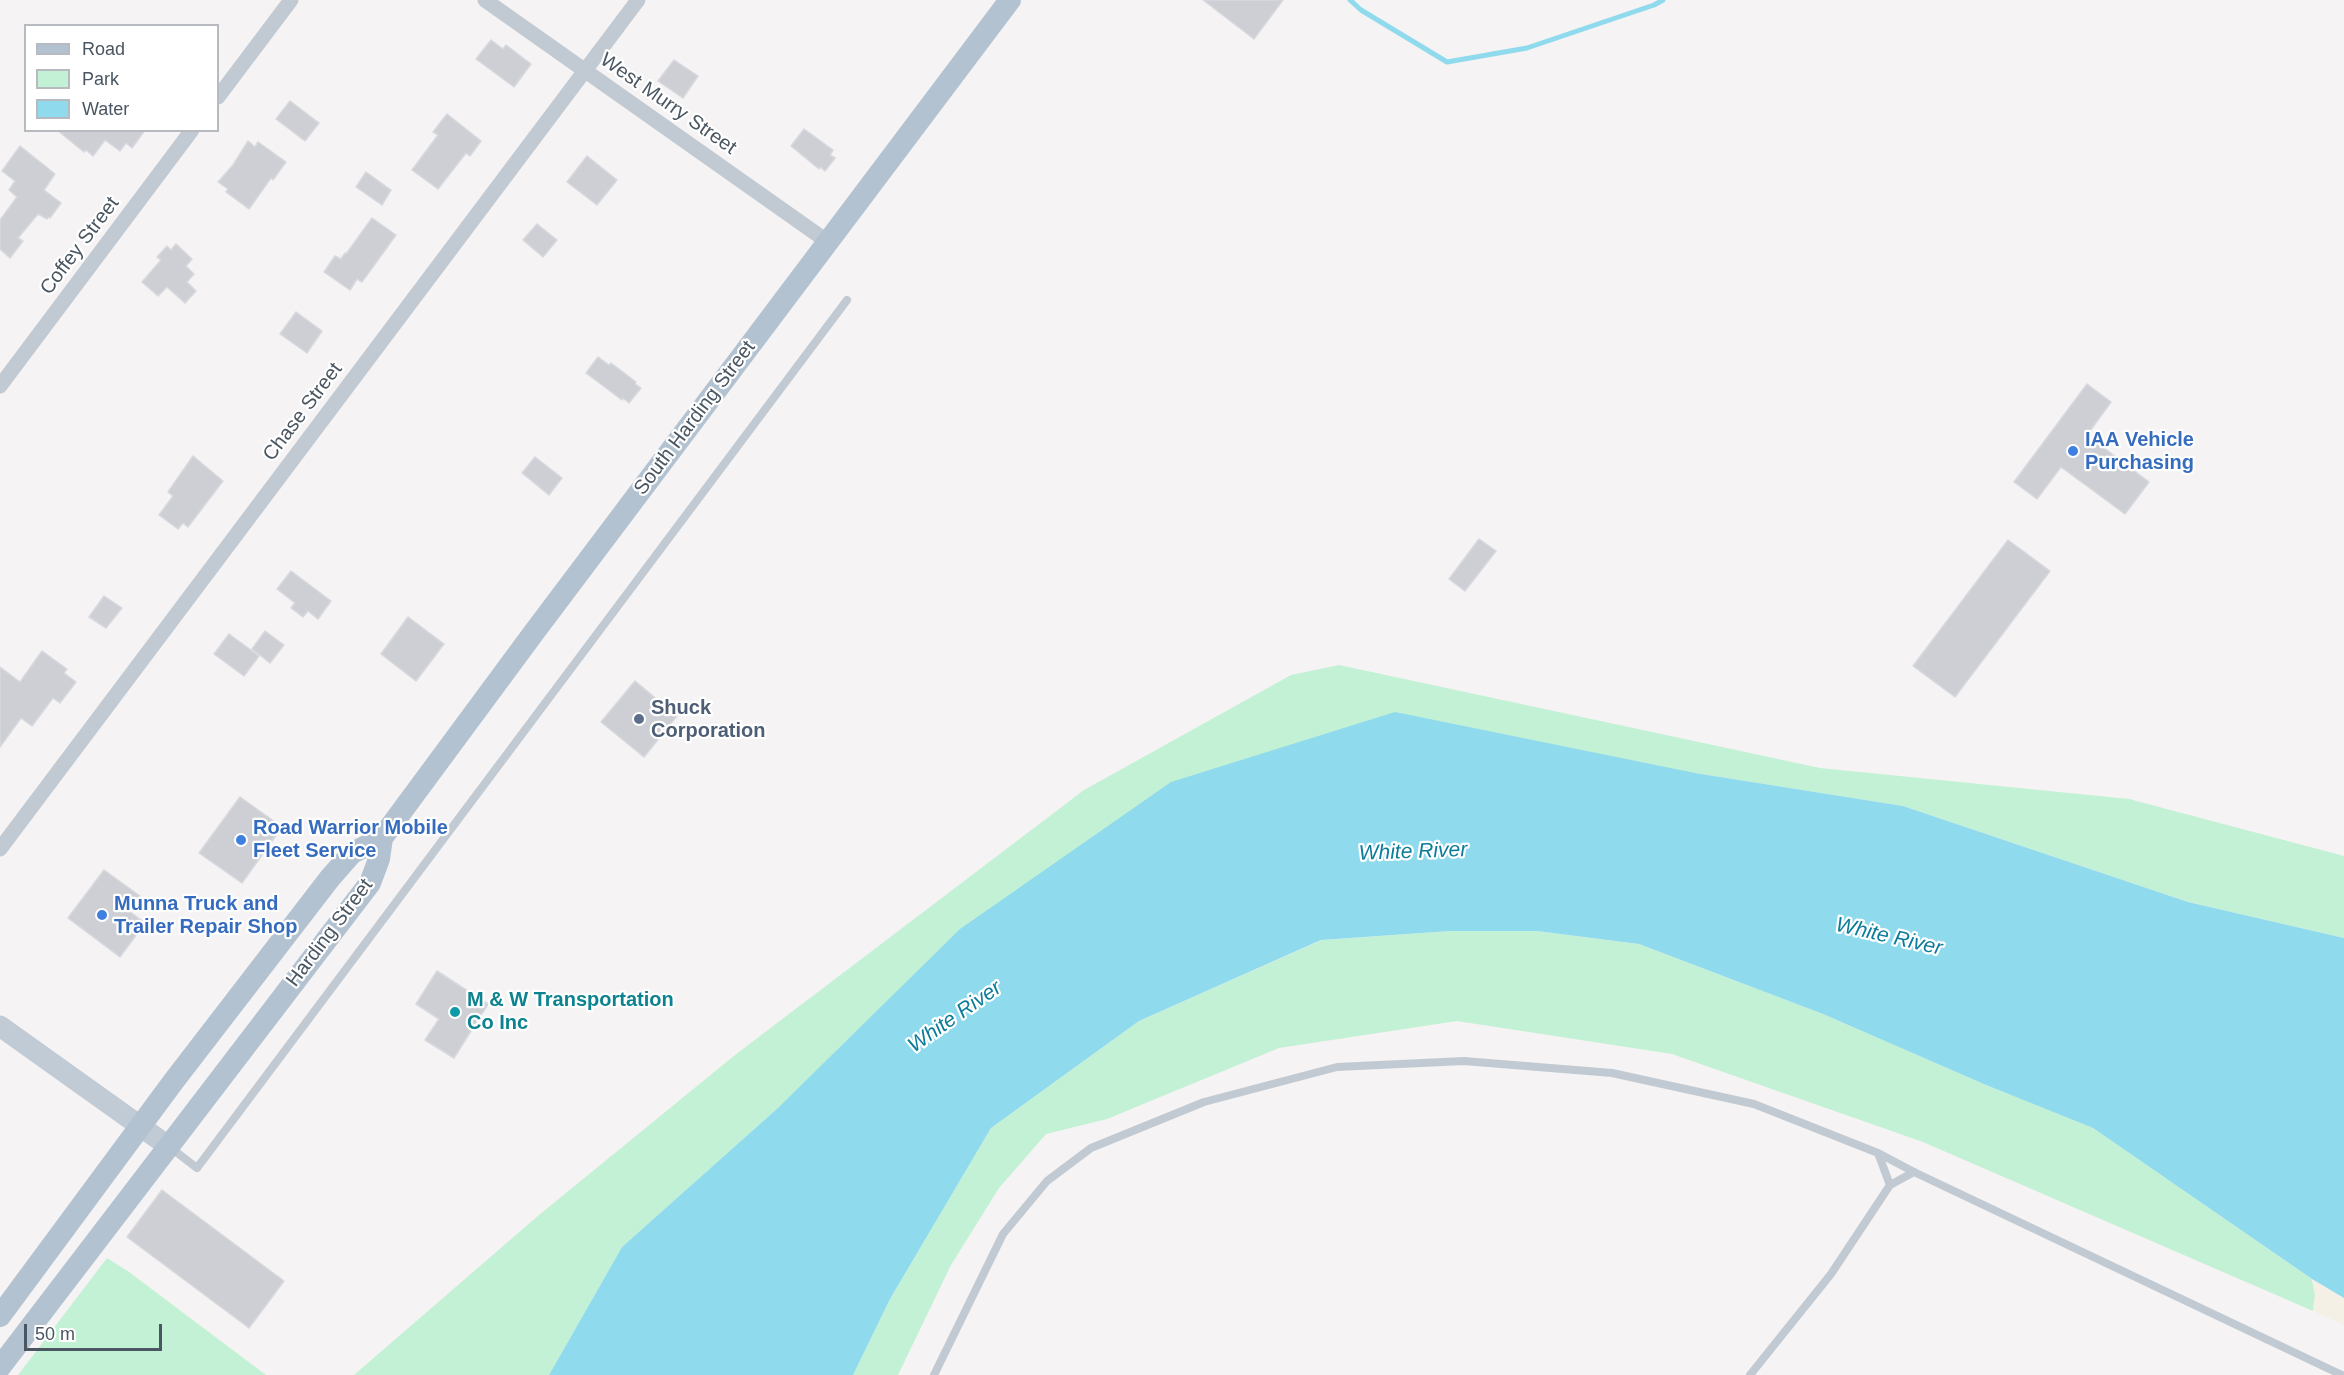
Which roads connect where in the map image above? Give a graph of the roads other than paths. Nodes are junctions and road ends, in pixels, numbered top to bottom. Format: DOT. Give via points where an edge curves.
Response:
graph roads {
  1 [pos="291,0"];
  2 [pos="485,0"];
  3 [pos="638,0"];
  4 [pos="1010,0"];
  5 [pos="585,71"];
  6 [pos="219,96"];
  7 [pos="190,132"];
  8 [pos="828,242"];
  9 [pos="848,300"];
  10 [pos="0,386"];
  11 [pos="382,838"];
  12 [pos="0,849"];
  13 [pos="0,1026"];
  14 [pos="141,1126"];
  15 [pos="168,1146"];
  16 [pos="1878,1153"];
  17 [pos="1914,1172"];
  18 [pos="1890,1185"];
  19 [pos="0,1316"];
  20 [pos="0,1367"];
  21 [pos="934,1375"];
  22 [pos="1750,1375"];
  23 [pos="2342,1375"];
  1 -- 6 [label="street"];
  2 -- 5 [label="street, West Murry Street"];
  3 -- 5 [label="street, Chase Street"];
  4 -- 8 [label="main road, South Harding Street"];
  5 -- 8 [label="street, West Murry Street"];
  5 -- 12 [label="street, Chase Street"];
  7 -- 10 [label="street, Coffey Street"];
  8 -- 11 [label="main road, South Harding Street"];
  9 -- 15 [label="lane" via="197,1168"];
  11 -- 14 [label="main road, Harding Street" via="361,847 343,863"];
  11 -- 15 [label="main road, Harding Street" via="370,882"];
  13 -- 14 [label="main road"];
  14 -- 15 [label="main road"];
  14 -- 19 [label="main road, Harding Street"];
  15 -- 20 [label="main road, Harding Street"];
  16 -- 17 [label="lane"];
  16 -- 18 [label="lane"];
  16 -- 21 [label="lane" via="1754,1104 1612,1073 1464,1061 1337,1066 1194,1106 1091,1148 1047,1181 1003,1234"];
  17 -- 18 [label="lane"];
  17 -- 23 [label="lane"];
  18 -- 22 [label="lane" via="1831,1274"];
}
